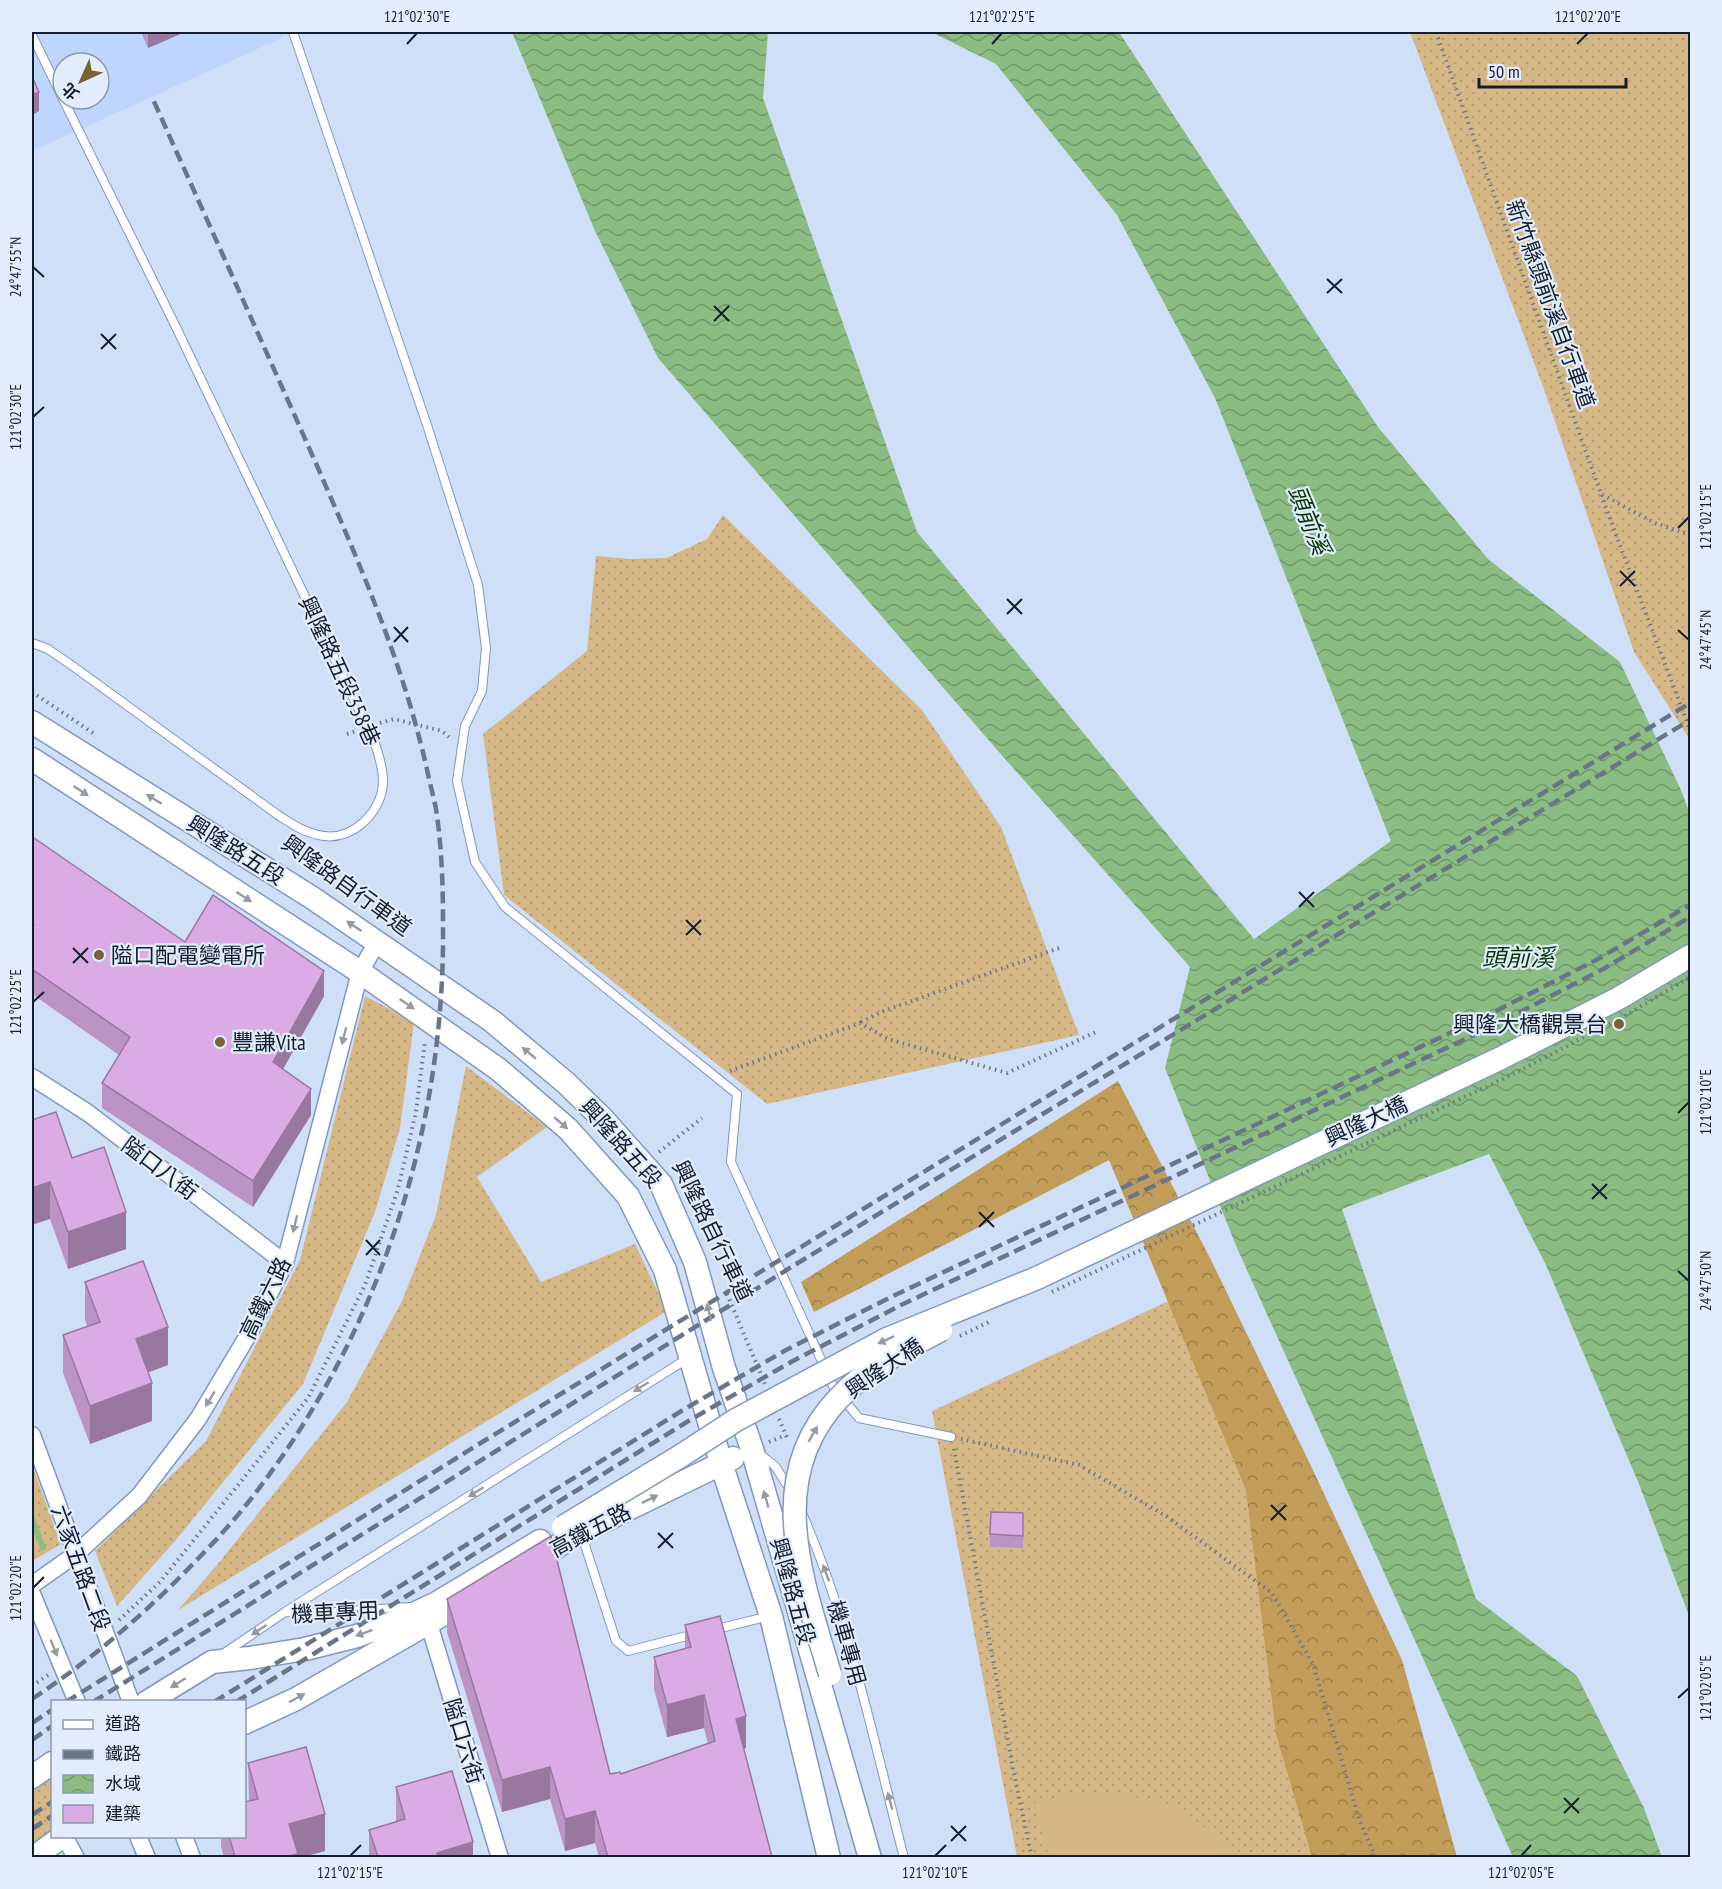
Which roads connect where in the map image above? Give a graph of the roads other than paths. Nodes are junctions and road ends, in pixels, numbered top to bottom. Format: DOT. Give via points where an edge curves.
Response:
graph roads {
  1 [pos="293,32"];
  2 [pos="32,35"];
  3 [pos="36,54"];
  4 [pos="51,79"];
  5 [pos="69,111"];
  6 [pos="32,643"];
  7 [pos="32,722"];
  8 [pos="32,759"];
  9 [pos="377,942"];
  10 [pos="1690,956"];
  11 [pos="360,972"];
  12 [pos="32,1077"];
  13 [pos="285,1263"];
  14 [pos="1040,1287"];
  15 [pos="690,1356"];
  16 [pos="32,1435"];
  17 [pos="951,1437"];
  18 [pos="752,1449"];
  19 [pos="721,1463"];
  20 [pos="572,1529"];
  21 [pos="76,1554"];
  22 [pos="32,1585"];
  23 [pos="32,1594"];
  24 [pos="437,1603"];
  25 [pos="285,1612"];
  26 [pos="771,1616"];
  27 [pos="429,1624"];
  28 [pos="212,1662"];
  29 [pos="77,1700"];
  30 [pos="131,1700"];
  31 [pos="149,1700"];
  32 [pos="246,1722"];
  33 [pos="51,1764"];
  34 [pos="32,1777"];
  35 [pos="61,1838"];
  36 [pos="65,1838"];
  37 [pos="139,1838"];
  38 [pos="185,1838"];
  39 [pos="33,1857"];
  40 [pos="76,1857"];
  41 [pos="147,1857"];
  42 [pos="192,1857"];
  43 [pos="500,1857"];
  44 [pos="829,1857"];
  45 [pos="870,1857"];
  46 [pos="884,1857"];
  47 [pos="904,1857"];
  1 -- 17 [label="lane" via="478,585 486,648 482,691 465,726 458,781 475,862 505,907 737,1094 731,1162 834,1388 858,1418"];
  2 -- 3 [label="lane, 興隆路五段358巷"];
  3 -- 4 [label="lane, 興隆路五段358巷"];
  5 -- 6 [label="lane, 興隆路五段358巷, bridge" via="374,741 382,764 383,784 378,803 369,818 342,835 325,837 303,830 74,666"];
  9 -- 7 [label="street, 興隆路五段, one-way"];
  8 -- 11 [label="street, 興隆路五段, one-way"];
  9 -- 11 [label="street, 高鐵六路"];
  18 -- 9 [label="street, 興隆路五段, one-way" via="724,1368 695,1262 661,1184 566,1083 492,1021"];
  10 -- 14 [label="street, 興隆大橋" via="1619,998"];
  11 -- 13 [label="street, 高鐵六路, one-way"];
  11 -- 15 [label="street, 興隆路五段, one-way" via="498,1069 568,1129 628,1196 665,1270"];
  12 -- 13 [label="street, 隘口八街" via="88,1113"];
  13 -- 21 [label="street, 高鐵六路, one-way" via="198,1419 139,1496"];
  14 -- 20 [label="street, 興隆大橋, one-way, bridge" via="887,1339 736,1420"];
  46 -- 14 [label="street, 興隆大橋, one-way, bridge" via="806,1594 796,1548 797,1476 807,1444 821,1420 866,1375 896,1355"];
  15 -- 19 [label="street, 興隆路五段"];
  15 -- 25 [label="lane, one-way"];
  16 -- 21 [label="street, 六家五路二段"];
  18 -- 19 [label="street, 高鐵五路"];
  45 -- 18 [label="street, 興隆路五段, one-way"];
  47 -- 18 [label="lane, 機車專用, one-way" via="828,1578 786,1482 776,1466"];
  20 -- 19 [label="street, 高鐵五路, one-way"];
  19 -- 26 [label="street, 興隆路五段"];
  20 -- 24 [label="street, 興隆大橋"];
  20 -- 26 [label="lane" via="616,1641 628,1651"];
  20 -- 27 [label="street, 高鐵五路"];
  21 -- 22 [label="street, 高鐵六路"];
  21 -- 30 [label="street, 六家五路二段"];
  23 -- 29 [label="street, one-way"];
  24 -- 25 [label="lane, 機車專用"];
  24 -- 28 [label="street, one-way" via="357,1636"];
  25 -- 28 [label="lane, 機車專用, one-way"];
  26 -- 44 [label="street, 興隆路五段"];
  32 -- 27 [label="street, 高鐵五路, one-way" via="296,1699"];
  27 -- 43 [label="street, 隘口六街"];
  28 -- 31 [label="street, one-way"];
  33 -- 34 [label="street"];
  35 -- 39 [label="street"];
  36 -- 40 [label="street"];
  37 -- 41 [label="street"];
  38 -- 42 [label="street"];
}
